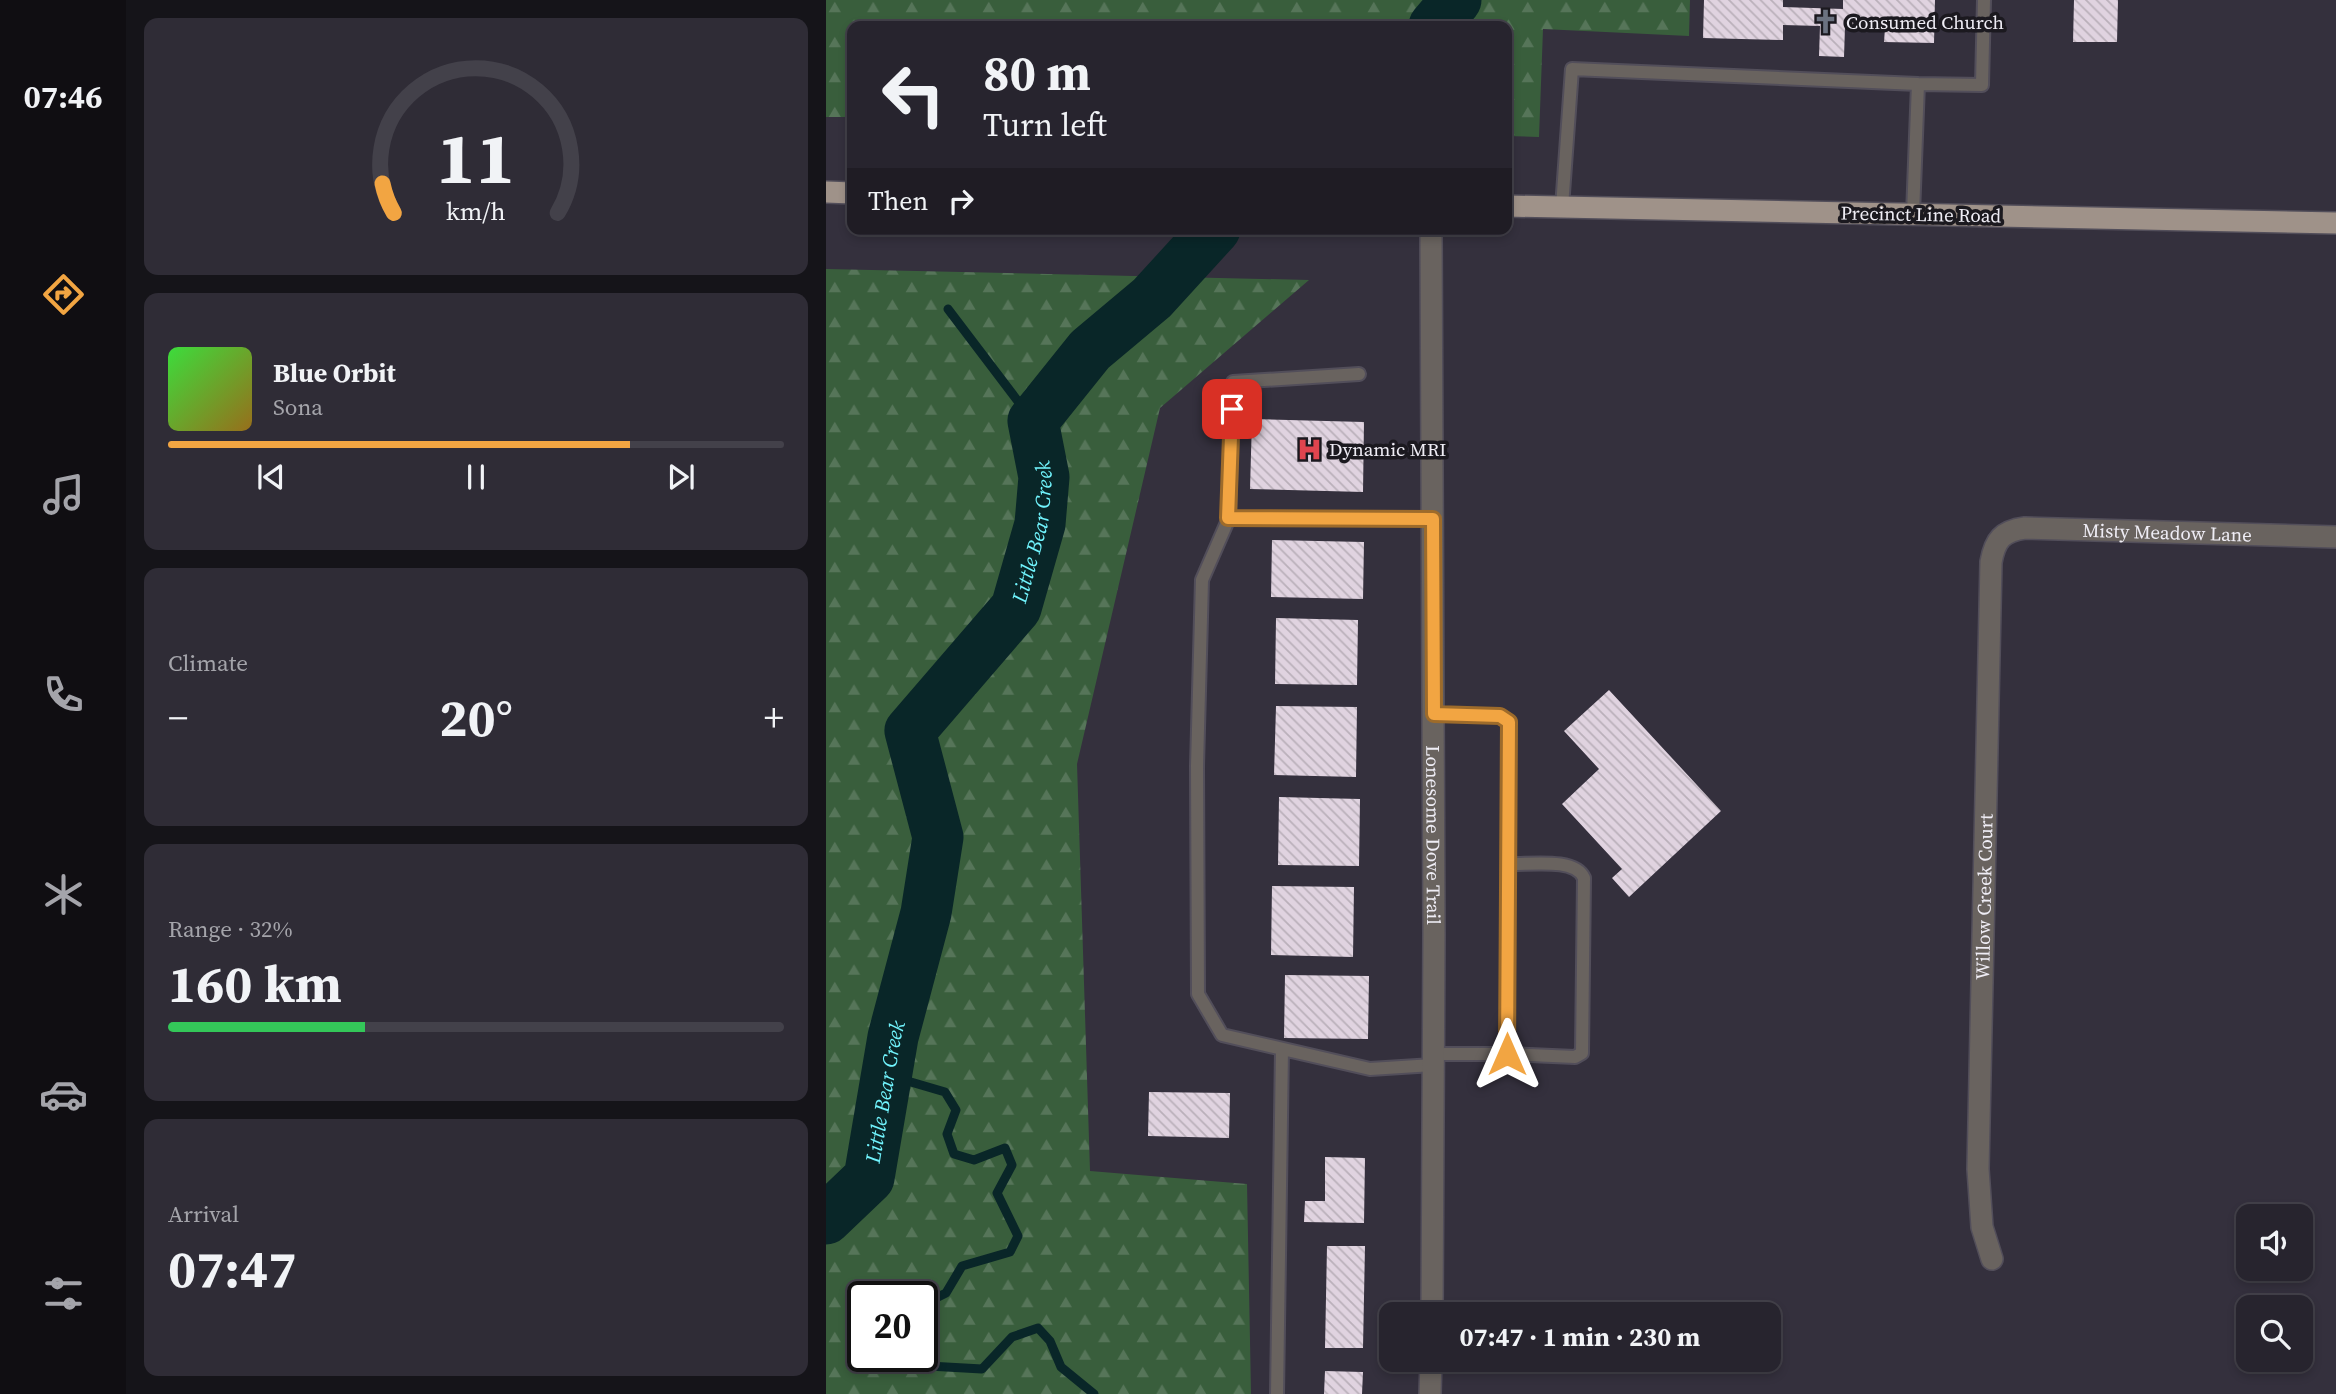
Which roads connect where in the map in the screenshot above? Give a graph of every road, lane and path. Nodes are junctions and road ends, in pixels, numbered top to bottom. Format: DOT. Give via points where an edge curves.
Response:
graph roads {
  1 [pos="1984,0"];
  2 [pos="1918,84"];
  3 [pos="826,192"];
  4 [pos="847,193"];
  5 [pos="1512,206"];
  6 [pos="1562,207"];
  7 [pos="1913,214"];
  8 [pos="2336,223"];
  9 [pos="1431,235"];
  10 [pos="1359,374"];
  11 [pos="1228,518"];
  12 [pos="1433,519"];
  13 [pos="2001,535"];
  14 [pos="2336,537"];
  15 [pos="1434,714"];
  16 [pos="1508,864"];
  17 [pos="1282,1049"];
  18 [pos="1507,1054"];
  19 [pos="1434,1059"];
  20 [pos="1992,1259"];
  21 [pos="1432,1302"];
  22 [pos="1431,1372"];
  23 [pos="1277,1394"];
  24 [pos="1430,1394"];
  1 -- 2 [label="lane" via="1982,85"];
  2 -- 6 [label="lane" via="1572,69"];
  2 -- 7 [label="lane"];
  3 -- 4 [label="main road"];
  5 -- 6 [label="main road, Precinct Line Road"];
  6 -- 7 [label="main road, Precinct Line Road"];
  7 -- 8 [label="main road, Precinct Line Road"];
  9 -- 12 [label="street, Lonesome Dove Trail"];
  10 -- 11 [label="lane" via="1233,382"];
  11 -- 12 [label="lane"];
  11 -- 17 [label="lane" via="1202,580 1198,994 1222,1035"];
  12 -- 15 [label="street, Lonesome Dove Trail"];
  13 -- 14 [label="street, Misty Meadow Lane" via="2025,528"];
  13 -- 20 [label="street, Willow Creek Court" via="1991,562 1978,1169 1982,1227"];
  15 -- 16 [label="lane" via="1500,716 1509,722"];
  15 -- 19 [label="street, Lonesome Dove Trail"];
  16 -- 18 [label="lane"];
  16 -- 18 [label="lane" via="1571,866 1584,878 1582,1053 1576,1057"];
  17 -- 19 [label="lane" via="1370,1069"];
  17 -- 23 [label="lane"];
  18 -- 19 [label="lane"];
  19 -- 21 [label="street, Lonesome Dove Trail"];
  22 -- 24 [label="street"];
}
